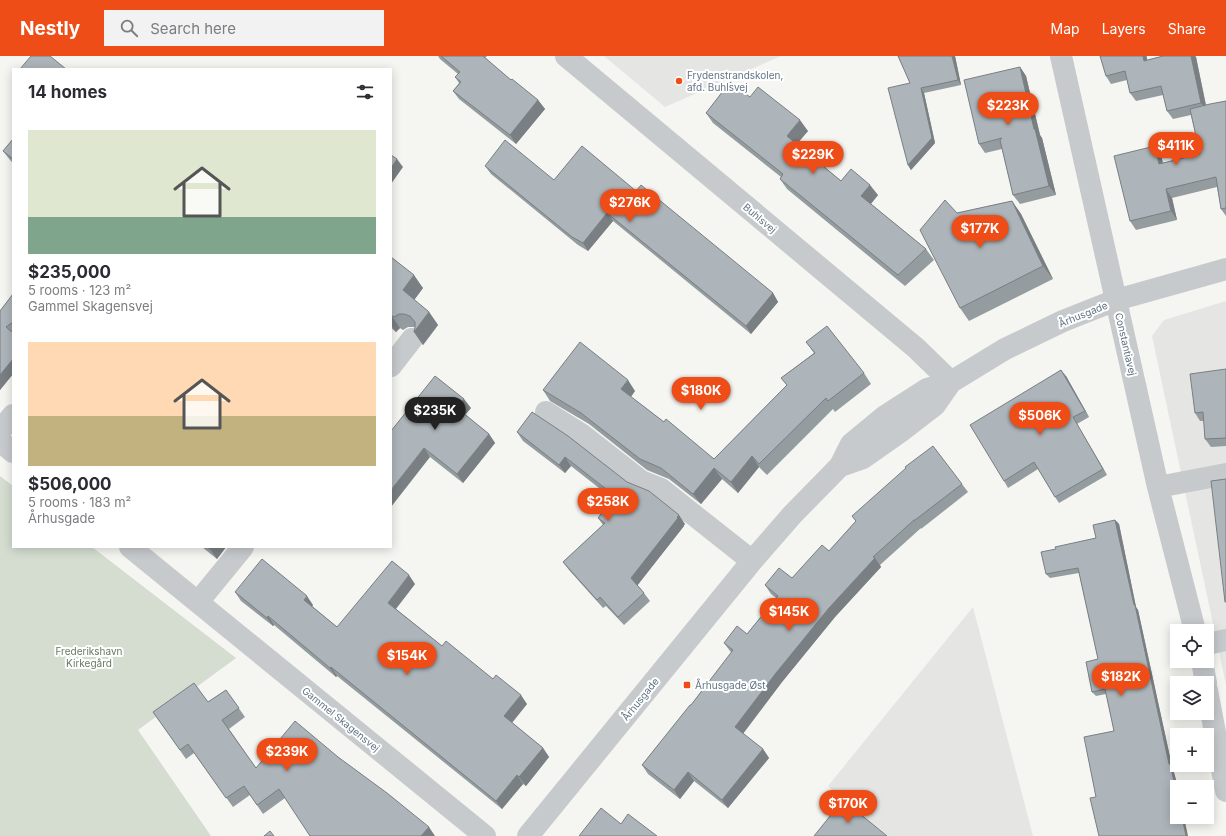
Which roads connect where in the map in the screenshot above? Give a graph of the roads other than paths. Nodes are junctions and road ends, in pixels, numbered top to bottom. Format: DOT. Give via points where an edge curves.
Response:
graph roads {
  1 [pos="566,56"];
  2 [pos="1061,56"];
  3 [pos="1226,270"];
  4 [pos="1116,300"];
  5 [pos="412,339"];
  6 [pos="392,365"];
  7 [pos="951,382"];
  8 [pos="546,412"];
  9 [pos="12,416"];
  10 [pos="0,431"];
  11 [pos="0,441"];
  12 [pos="12,451"];
  13 [pos="1226,474"];
  14 [pos="1158,487"];
  15 [pos="131,548"];
  16 [pos="242,548"];
  17 [pos="752,561"];
  18 [pos="198,602"];
  19 [pos="1193,624"];
  20 [pos="1226,640"];
  21 [pos="1214,643"];
  22 [pos="1213,720"];
  23 [pos="1226,791"];
  24 [pos="485,836"];
  25 [pos="528,836"];
  1 -- 7 [label="street, Buhlsvej" via="916,348"];
  2 -- 4 [label="street, Constantiavej"];
  3 -- 4 [label="street, Århusgade"];
  4 -- 7 [label="street, Århusgade" via="1063,321 1005,349"];
  4 -- 14 [label="street, Constantiavej"];
  5 -- 6 [label="street"];
  7 -- 17 [label="street, Århusgade" via="935,405 900,432 863,458 840,466 792,514"];
  8 -- 17 [label="street" via="581,434 641,481 661,489"];
  9 -- 10 [label="street"];
  11 -- 12 [label="street"];
  13 -- 14 [label="street"];
  14 -- 19 [label="street, Constantiavej"];
  15 -- 18 [label="street, Gammel Skagensvej"];
  16 -- 18 [label="street"];
  17 -- 25 [label="street, Århusgade"];
  18 -- 24 [label="street, Gammel Skagensvej"];
  20 -- 21 [label="street"];
  22 -- 23 [label="street"];
}
